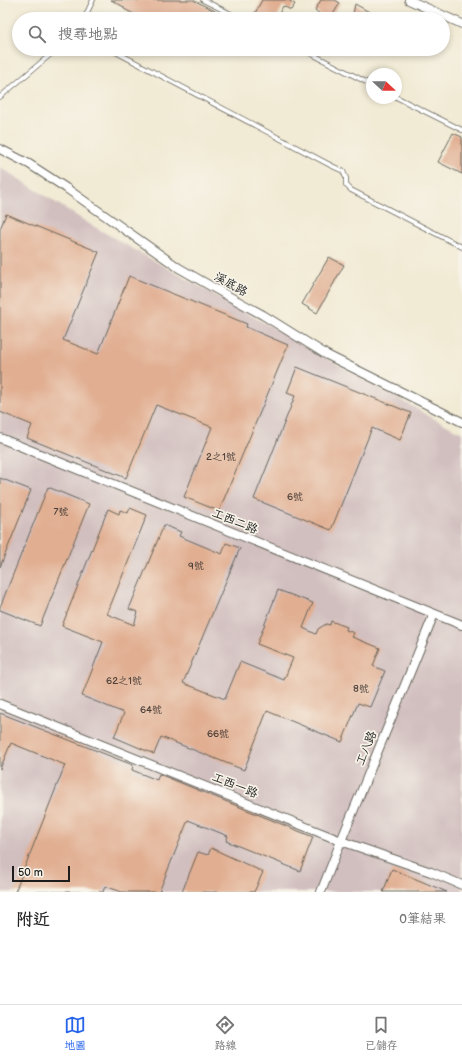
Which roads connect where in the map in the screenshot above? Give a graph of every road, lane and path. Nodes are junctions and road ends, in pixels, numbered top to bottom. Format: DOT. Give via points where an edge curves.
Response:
graph roads {
  1 [pos="93,0"];
  2 [pos="203,0"];
  3 [pos="409,0"];
  4 [pos="87,12"];
  5 [pos="227,12"];
  6 [pos="436,12"];
  7 [pos="450,19"];
  8 [pos="462,24"];
  9 [pos="49,56"];
  10 [pos="123,56"];
  11 [pos="316,56"];
  12 [pos="366,81"];
  13 [pos="0,97"];
  14 [pos="402,100"];
  15 [pos="462,130"];
  16 [pos="0,150"];
  17 [pos="462,247"];
  18 [pos="462,422"];
  19 [pos="0,438"];
  20 [pos="434,614"];
  21 [pos="462,625"];
  22 [pos="0,704"];
  23 [pos="341,841"];
  24 [pos="462,885"];
  25 [pos="321,892"];
  1 -- 4 [label="lane"];
  2 -- 5 [label="lane"];
  3 -- 6 [label="street"];
  7 -- 8 [label="street"];
  9 -- 13 [label="lane"];
  10 -- 17 [label="lane" via="343,171 346,185 351,190"];
  11 -- 12 [label="lane"];
  14 -- 15 [label="lane"];
  16 -- 18 [label="street, 溪底路" via="48,176 179,268 263,315 327,355"];
  19 -- 20 [label="street, 工西二路"];
  20 -- 21 [label="street, 工西二路"];
  20 -- 23 [label="street, 工八路"];
  22 -- 23 [label="street, 工西一路"];
  23 -- 24 [label="street, 工西一路"];
  23 -- 25 [label="street, 工八路"];
}
